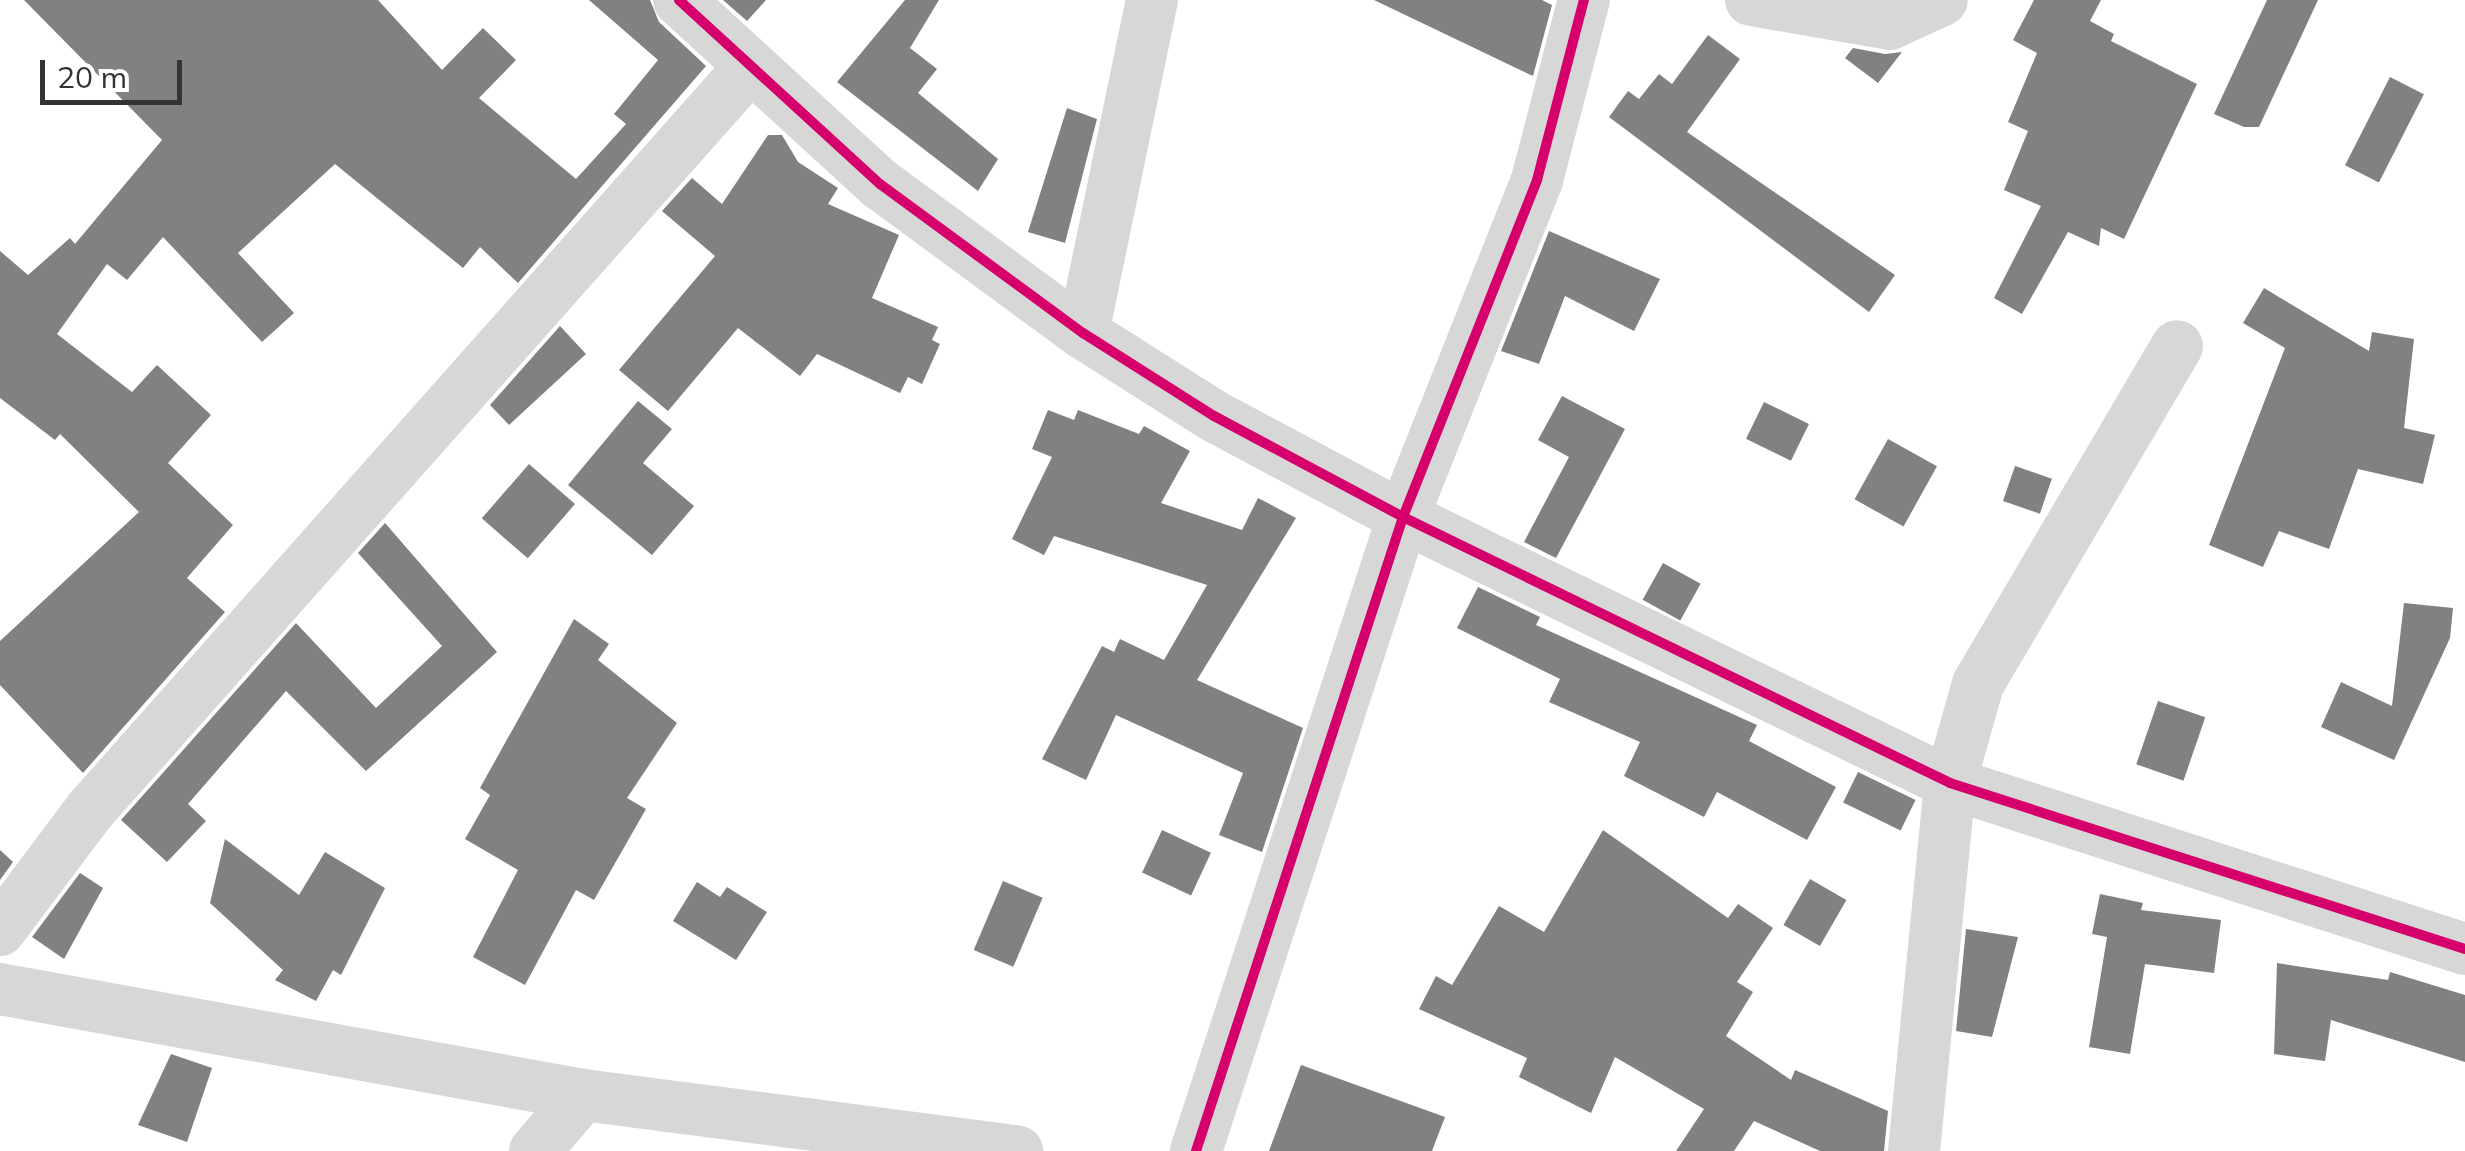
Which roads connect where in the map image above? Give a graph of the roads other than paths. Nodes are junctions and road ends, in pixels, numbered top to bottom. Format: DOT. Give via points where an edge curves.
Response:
graph roads {
  1 [pos="679,0"];
  2 [pos="1152,0"];
  3 [pos="1584,0"];
  4 [pos="1751,0"];
  5 [pos="1942,0"];
  6 [pos="748,68"];
  7 [pos="1084,332"];
  8 [pos="2177,346"];
  9 [pos="1402,517"];
  10 [pos="1950,783"];
  11 [pos="0,930"];
  12 [pos="2465,949"];
  13 [pos="0,988"];
  14 [pos="584,1095"];
  15 [pos="535,1151"];
  16 [pos="1018,1151"];
  17 [pos="1196,1151"];
  18 [pos="1914,1151"];
  1 -- 6 [label="street"];
  2 -- 7 [label="street"];
  3 -- 9 [label="street" via="1536,180"];
  4 -- 5 [label="street" via="1890,24"];
  6 -- 7 [label="street" via="880,184"];
  6 -- 11 [label="street" via="91,809"];
  7 -- 9 [label="street" via="1214,416"];
  8 -- 10 [label="street" via="2000,634"];
  9 -- 10 [label="street"];
  9 -- 17 [label="street"];
  10 -- 12 [label="street"];
  10 -- 18 [label="street"];
  13 -- 14 [label="street"];
  14 -- 15 [label="street"];
  14 -- 16 [label="street"];
}
